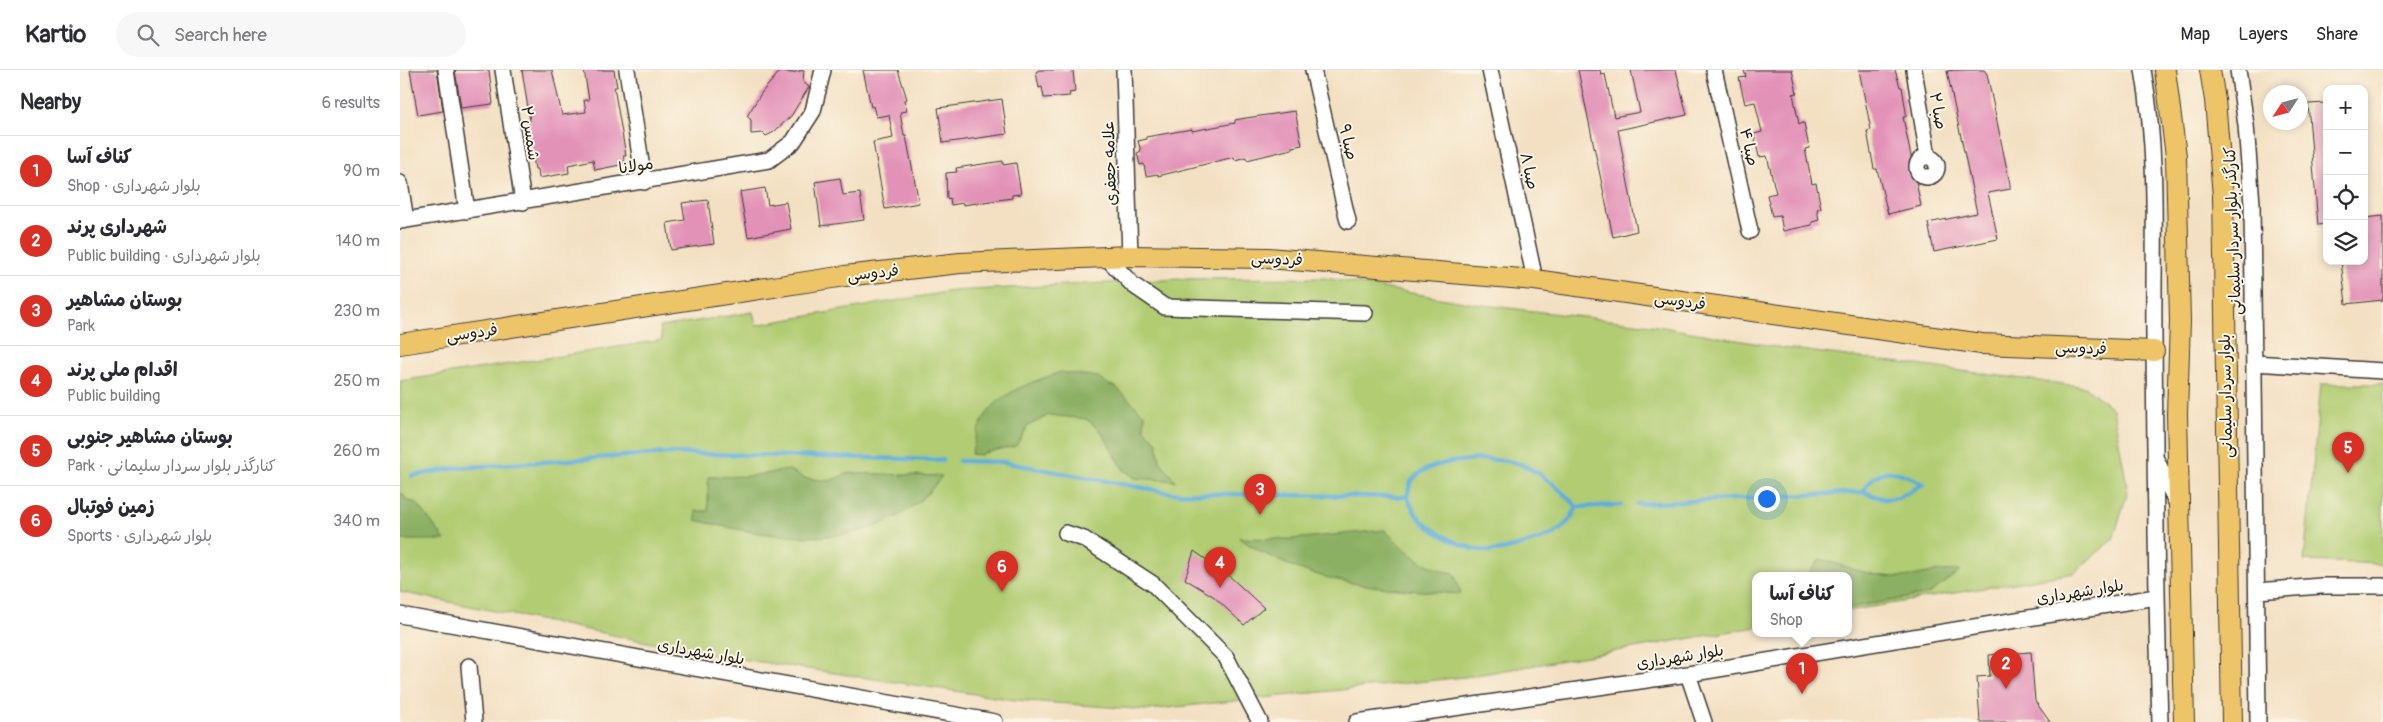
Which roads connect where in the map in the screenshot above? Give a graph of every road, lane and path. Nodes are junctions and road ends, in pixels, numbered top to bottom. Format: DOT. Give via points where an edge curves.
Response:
graph roads {
  1 [pos="446,70"];
  2 [pos="503,70"];
  3 [pos="627,70"];
  4 [pos="823,70"];
  5 [pos="1124,70"];
  6 [pos="1313,70"];
  7 [pos="1490,70"];
  8 [pos="1714,70"];
  9 [pos="1914,70"];
  10 [pos="2143,70"];
  11 [pos="2166,70"];
  12 [pos="2210,70"];
  13 [pos="2238,70"];
  14 [pos="1928,157"];
  15 [pos="644,182"];
  16 [pos="400,183"];
  17 [pos="522,202"];
  18 [pos="467,210"];
  19 [pos="403,221"];
  20 [pos="1348,221"];
  21 [pos="1750,231"];
  22 [pos="1130,256"];
  23 [pos="1106,257"];
  24 [pos="1535,280"];
  25 [pos="1365,313"];
  26 [pos="400,344"];
  27 [pos="2154,351"];
  28 [pos="2254,363"];
  29 [pos="2383,371"];
  30 [pos="2154,455"];
  31 [pos="2179,508"];
  32 [pos="1066,533"];
  33 [pos="2383,586"];
  34 [pos="2257,591"];
  35 [pos="2156,597"];
  36 [pos="400,616"];
  37 [pos="469,666"];
  38 [pos="1688,674"];
  39 [pos="474,722"];
  40 [pos="995,722"];
  41 [pos="1260,722"];
  42 [pos="1358,722"];
  43 [pos="1704,722"];
  44 [pos="2160,722"];
  45 [pos="2184,722"];
  46 [pos="2232,722"];
  47 [pos="2258,722"];
  1 -- 18 [label="street"];
  2 -- 17 [label="street, شمس ۲"];
  3 -- 15 [label="street"];
  4 -- 15 [label="street, مولانا" via="813,111 793,142 769,160"];
  5 -- 22 [label="street, علامه جعفری"];
  6 -- 20 [label="street, صبا ۹"];
  7 -- 24 [label="street, صبا ۸"];
  8 -- 21 [label="street, صبا ۴"];
  9 -- 14 [label="street, صبا ۲"];
  10 -- 27 [label="street" via="2155,203"];
  11 -- 31 [label="main road" via="2176,156 2180,321 2177,414"];
  12 -- 46 [label="main road, بلوار سردار سلیمانی" via="2223,196"];
  13 -- 28 [label="street, کنارگذر بلوار سردار سلیمانی" via="2252,204"];
  15 -- 17 [label="street, مولانا"];
  16 -- 19 [label="street"];
  17 -- 18 [label="street, مولانا"];
  18 -- 19 [label="street, مولانا"];
  22 -- 23 [label="main road, فردوسی"];
  22 -- 24 [label="main road, فردوسی" via="1268,258"];
  23 -- 25 [label="street" via="1133,285 1165,307"];
  23 -- 26 [label="main road, فردوسی" via="960,263 845,276"];
  24 -- 27 [label="main road, فردوسی" via="1982,344"];
  27 -- 30 [label="street"];
  28 -- 29 [label="street"];
  28 -- 34 [label="street, کنارگذر بلوار سردار سلیمانی"];
  30 -- 31 [label="street"];
  30 -- 35 [label="street"];
  31 -- 45 [label="main road"];
  32 -- 41 [label="street" via="1084,539 1153,584 1226,657"];
  33 -- 34 [label="street"];
  34 -- 47 [label="street, کنارگذر بلوار سردار سلیمانی"];
  35 -- 38 [label="street, بلوار شهرداری"];
  35 -- 44 [label="street"];
  36 -- 40 [label="street, بلوار شهرداری"];
  37 -- 39 [label="street"];
  38 -- 42 [label="street, بلوار شهرداری"];
  38 -- 43 [label="street"];
}
